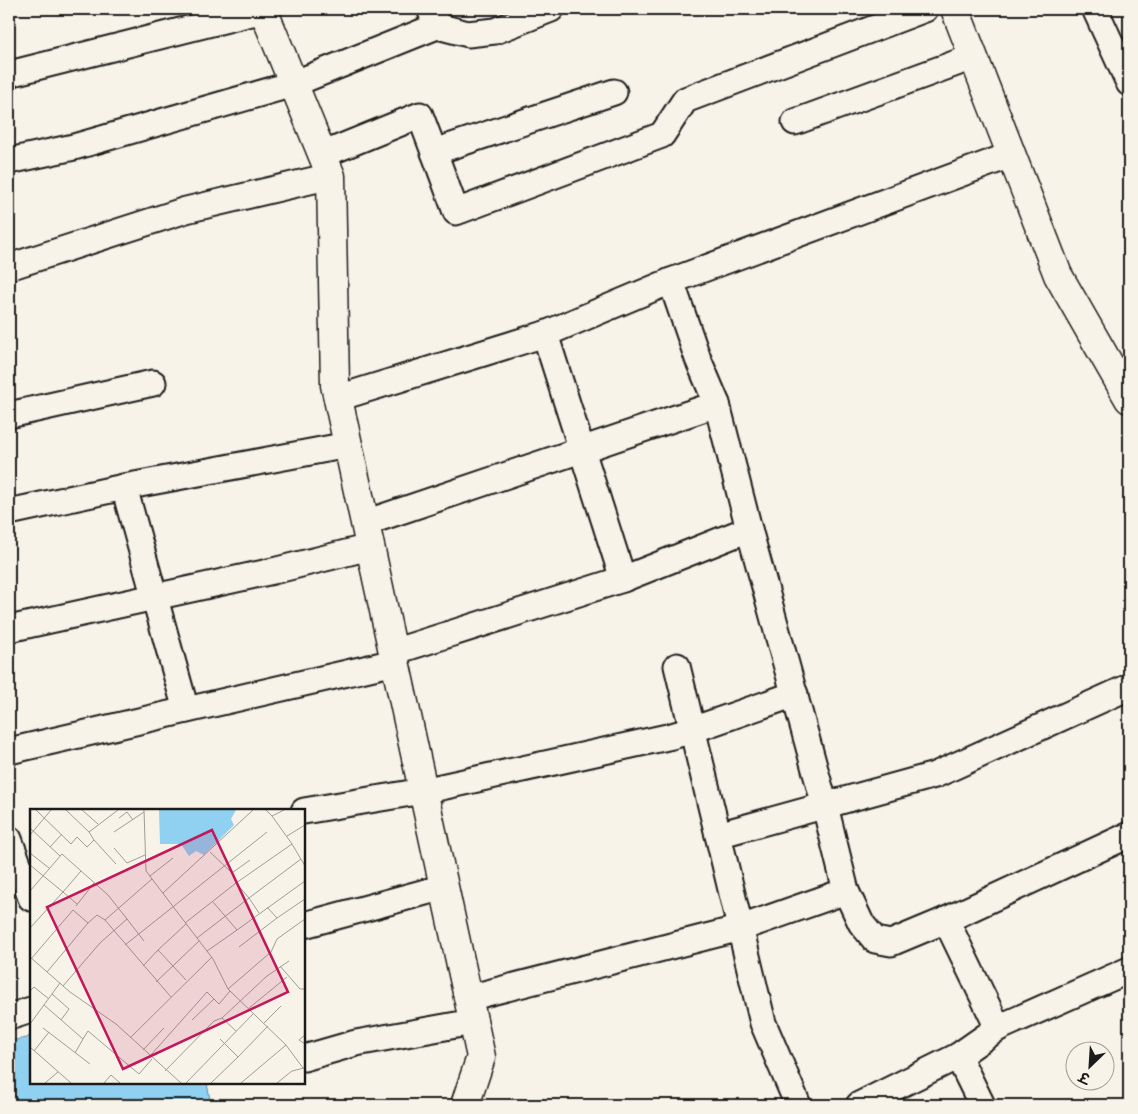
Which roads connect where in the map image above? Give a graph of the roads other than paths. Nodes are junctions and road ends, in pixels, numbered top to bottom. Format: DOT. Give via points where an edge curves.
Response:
graph roads {
  1 [pos="263,9"];
  2 [pos="551,9"];
  3 [pos="925,9"];
  4 [pos="955,9"];
  5 [pos="1095,9"];
  6 [pos="434,17"];
  7 [pos="973,57"];
  8 [pos="9,74"];
  9 [pos="1129,83"];
  10 [pos="294,84"];
  11 [pos="614,92"];
  12 [pos="795,122"];
  13 [pos="434,152"];
  14 [pos="1011,155"];
  15 [pos="9,161"];
  16 [pos="327,166"];
  17 [pos="9,267"];
  18 [pos="671,281"];
  19 [pos="545,334"];
  20 [pos="153,383"];
  21 [pos="338,398"];
  22 [pos="1129,399"];
  23 [pos="717,404"];
  24 [pos="9,415"];
  25 [pos="348,445"];
  26 [pos="582,451"];
  27 [pos="124,487"];
  28 [pos="9,512"];
  29 [pos="749,529"];
  30 [pos="368,535"];
  31 [pos="623,578"];
  32 [pos="155,597"];
  33 [pos="9,629"];
  34 [pos="394,657"];
  35 [pos="677,666"];
  36 [pos="1129,687"];
  37 [pos="795,694"];
  38 [pos="186,710"];
  39 [pos="692,730"];
  40 [pos="9,751"];
  41 [pos="423,791"];
  42 [pos="825,806"];
  43 [pos="305,811"];
  44 [pos="718,835"];
  45 [pos="1129,835"];
  46 [pos="9,839"];
  47 [pos="24,886"];
  48 [pos="444,887"];
  49 [pos="846,891"];
  50 [pos="946,920"];
  51 [pos="305,925"];
  52 [pos="741,928"];
  53 [pos="1129,970"];
  54 [pos="30,1010"];
  55 [pos="471,1010"];
  56 [pos="9,1017"];
  57 [pos="998,1028"];
  58 [pos="958,1056"];
  59 [pos="305,1058"];
  60 [pos="464,1105"];
  61 [pos="798,1105"];
  62 [pos="859,1105"];
  63 [pos="982,1105"];
  1 -- 8 [label="street"];
  1 -- 10 [label="street"];
  2 -- 6 [label="street" via="495,30 468,34"];
  3 -- 13 [label="street" via="686,100 662,135 456,212"];
  4 -- 7 [label="street"];
  5 -- 9 [label="street"];
  6 -- 10 [label="street"];
  7 -- 12 [label="street"];
  7 -- 14 [label="street"];
  10 -- 15 [label="street" via="74,147"];
  10 -- 16 [label="street"];
  11 -- 13 [label="street"];
  13 -- 16 [label="street" via="420,115"];
  14 -- 18 [label="street"];
  14 -- 22 [label="street" via="1058,275"];
  16 -- 17 [label="street"];
  16 -- 21 [label="street"];
  18 -- 19 [label="street"];
  18 -- 23 [label="street"];
  19 -- 21 [label="street"];
  19 -- 26 [label="street"];
  20 -- 24 [label="street"];
  21 -- 25 [label="street"];
  23 -- 26 [label="street"];
  23 -- 29 [label="street"];
  25 -- 27 [label="street"];
  25 -- 30 [label="street"];
  26 -- 30 [label="street"];
  26 -- 31 [label="street"];
  27 -- 28 [label="street"];
  27 -- 32 [label="street"];
  29 -- 31 [label="street"];
  29 -- 37 [label="street"];
  30 -- 32 [label="street" via="274,571"];
  30 -- 34 [label="street"];
  31 -- 34 [label="street"];
  32 -- 33 [label="street"];
  32 -- 38 [label="street"];
  34 -- 38 [label="street"];
  34 -- 41 [label="street"];
  35 -- 39 [label="street"];
  36 -- 42 [label="street" via="935,775"];
  37 -- 39 [label="street"];
  37 -- 42 [label="street"];
  38 -- 40 [label="street"];
  39 -- 41 [label="street"];
  39 -- 44 [label="street"];
  41 -- 43 [label="street"];
  41 -- 48 [label="street"];
  42 -- 44 [label="street"];
  42 -- 49 [label="street"];
  44 -- 52 [label="street"];
  45 -- 50 [label="street"];
  46 -- 47 [label="street"];
  48 -- 51 [label="street"];
  48 -- 55 [label="street"];
  49 -- 50 [label="street" via="861,922 875,940 891,942"];
  49 -- 52 [label="street"];
  50 -- 57 [label="street"];
  52 -- 55 [label="street"];
  52 -- 61 [label="street" via="763,1023"];
  53 -- 57 [label="street"];
  54 -- 56 [label="street"];
  55 -- 59 [label="street"];
  55 -- 60 [label="street" via="481,1057"];
  57 -- 58 [label="street"];
  58 -- 62 [label="street"];
  58 -- 63 [label="street"];
}
